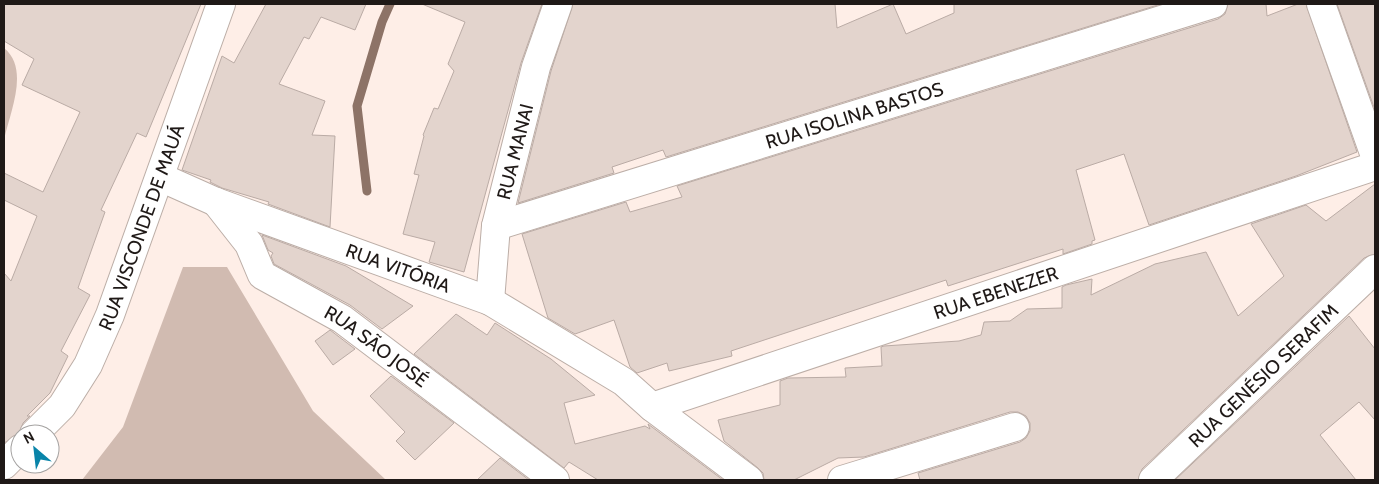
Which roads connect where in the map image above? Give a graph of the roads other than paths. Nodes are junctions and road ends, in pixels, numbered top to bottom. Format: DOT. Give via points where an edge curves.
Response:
graph roads {
  1 [pos="221,4"];
  2 [pos="558,4"];
  3 [pos="1213,4"];
  4 [pos="1321,4"];
  5 [pos="1375,156"];
  6 [pos="1375,166"];
  7 [pos="160,177"];
  8 [pos="216,202"];
  9 [pos="496,226"];
  10 [pos="1375,269"];
  11 [pos="490,301"];
  12 [pos="652,407"];
  13 [pos="44,424"];
  14 [pos="1015,427"];
  15 [pos="555,480"];
  16 [pos="749,480"];
  17 [pos="842,480"];
  18 [pos="1153,480"];
  1 -- 7 [label="street, RUA VISCONDE DE MAUÁ"];
  2 -- 9 [label="street, RUA MANAI" via="536,67"];
  3 -- 9 [label="street, RUA ISOLINA BASTOS"];
  4 -- 5 [label="street"];
  6 -- 12 [label="street, RUA EBENEZER"];
  7 -- 8 [label="street, RUA VITÓRIA"];
  7 -- 13 [label="street, RUA VISCONDE DE MAUÁ" via="110,315 88,365 62,406"];
  8 -- 11 [label="street, RUA VITÓRIA"];
  8 -- 15 [label="street, RUA SÃO JOSÉ" via="249,244 262,275 342,319"];
  9 -- 11 [label="street, RUA MANAI"];
  10 -- 18 [label="street, RUA GENÉSIO SERAFIM"];
  11 -- 12 [label="street, RUA VITÓRIA" via="624,382"];
  12 -- 16 [label="street"];
  14 -- 17 [label="street"];
}
